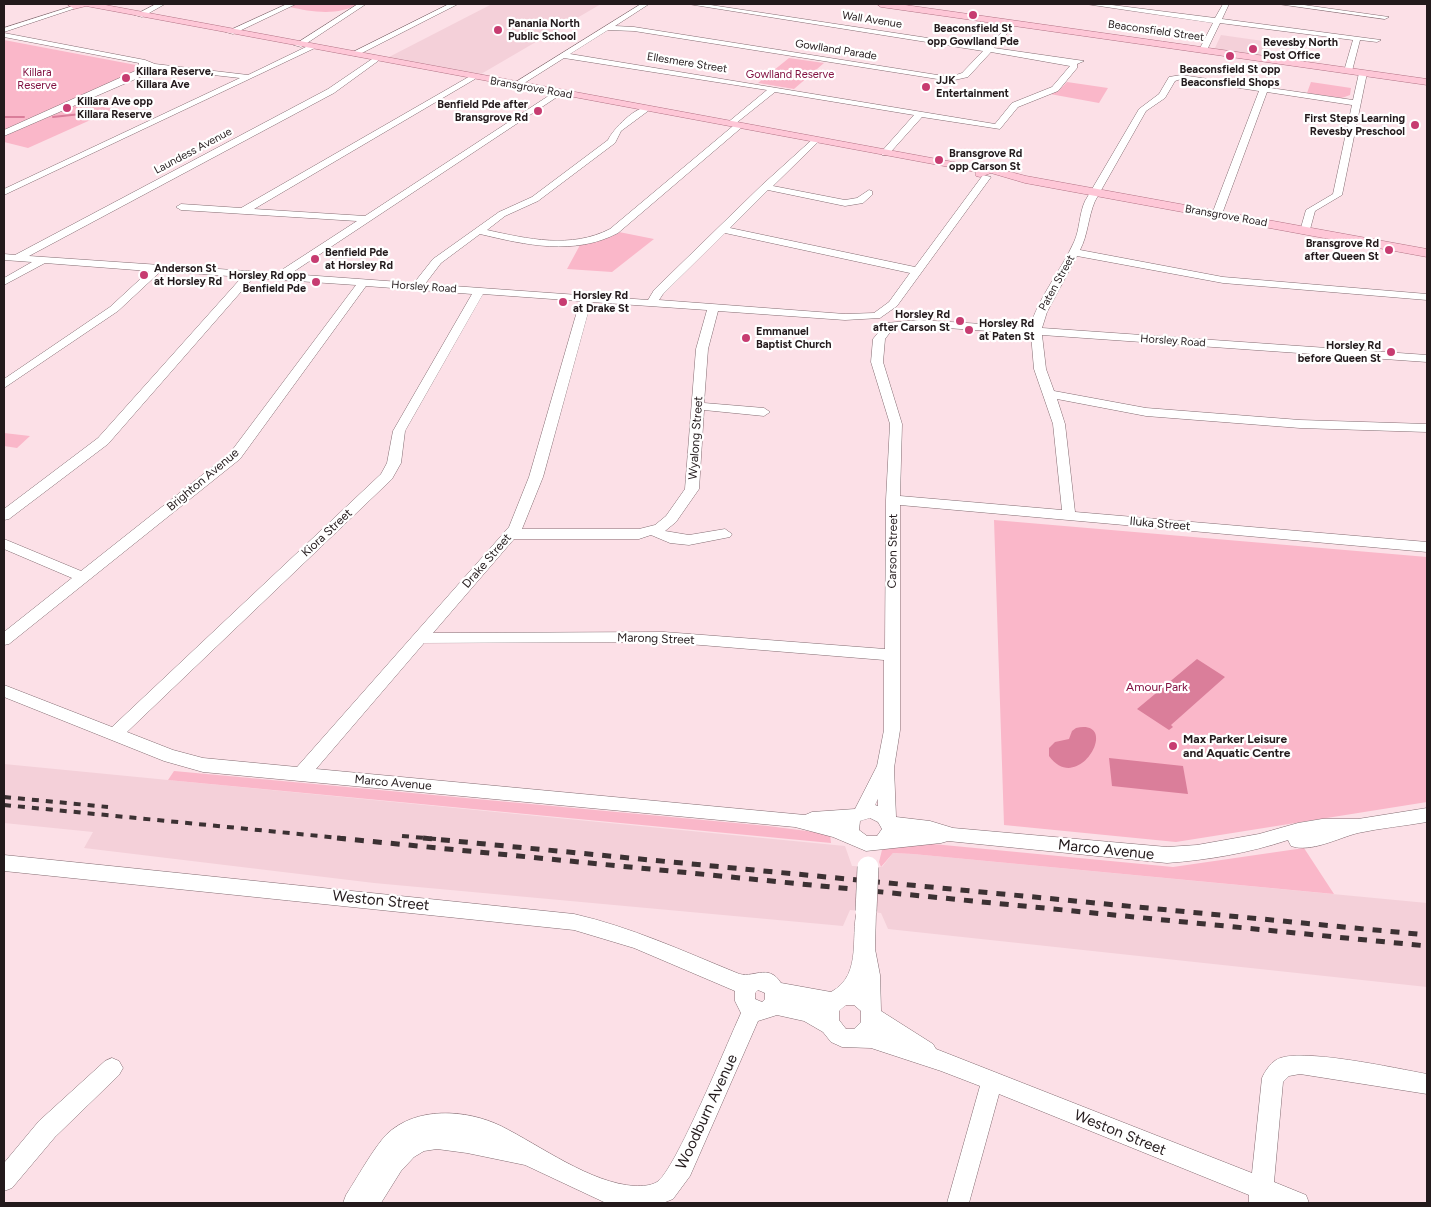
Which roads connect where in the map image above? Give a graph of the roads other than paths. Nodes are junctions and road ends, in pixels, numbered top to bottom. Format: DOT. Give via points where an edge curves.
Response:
graph roads {
  1 [pos="161,4"];
  2 [pos="292,4"];
  3 [pos="362,4"];
  4 [pos="454,4"];
  5 [pos="644,4"];
  6 [pos="692,4"];
  7 [pos="880,4"];
  8 [pos="1090,4"];
  9 [pos="1226,4"];
  10 [pos="1282,4"];
  11 [pos="76,5"];
  12 [pos="139,15"];
  13 [pos="1385,17"];
  14 [pos="1217,21"];
  15 [pos="1013,23"];
  16 [pos="610,26"];
  17 [pos="4,30"];
  18 [pos="230,32"];
  19 [pos="4,36"];
  20 [pos="1357,38"];
  21 [pos="1377,40"];
  22 [pos="298,45"];
  23 [pos="312,47"];
  24 [pos="989,48"];
  25 [pos="1203,50"];
  26 [pos="353,54"];
  27 [pos="563,55"];
  28 [pos="375,58"];
  29 [pos="149,66"];
  30 [pos="1348,71"];
  31 [pos="1363,73"];
  32 [pos="1164,74"];
  33 [pos="248,77"];
  34 [pos="472,77"];
  35 [pos="1174,78"];
  36 [pos="1427,82"];
  37 [pos="515,85"];
  38 [pos="773,89"];
  39 [pos="1264,89"];
  40 [pos="559,93"];
  41 [pos="1356,103"];
  42 [pos="645,109"];
  43 [pos="920,114"];
  44 [pos="734,125"];
  45 [pos="4,133"];
  46 [pos="815,140"];
  47 [pos="885,153"];
  48 [pos="964,168"];
  49 [pos="988,174"];
  50 [pos="765,188"];
  51 [pos="4,192"];
  52 [pos="1095,192"];
  53 [pos="869,193"];
  54 [pos="181,207"];
  55 [pos="243,211"];
  56 [pos="1217,214"];
  57 [pos="366,219"];
  58 [pos="722,229"];
  59 [pos="479,231"];
  60 [pos="1305,231"];
  61 [pos="1074,252"];
  62 [pos="1427,253"];
  63 [pos="4,256"];
  64 [pos="17,258"];
  65 [pos="43,260"];
  66 [pos="158,268"];
  67 [pos="917,271"];
  68 [pos="251,274"];
  69 [pos="280,276"];
  70 [pos="4,282"];
  71 [pos="364,282"];
  72 [pos="418,286"];
  73 [pos="480,291"];
  74 [pos="1427,297"];
  75 [pos="586,299"];
  76 [pos="652,303"];
  77 [pos="893,304"];
  78 [pos="713,308"];
  79 [pos="876,319"];
  80 [pos="892,321"];
  81 [pos="1036,331"];
  82 [pos="879,339"];
  83 [pos="1427,359"];
  84 [pos="4,384"];
  85 [pos="1048,394"];
  86 [pos="698,406"];
  87 [pos="764,412"];
  88 [pos="1427,428"];
  89 [pos="893,500"];
  90 [pos="4,516"];
  91 [pos="1069,516"];
  92 [pos="654,531"];
  93 [pos="511,534"];
  94 [pos="726,534"];
  95 [pos="4,544"];
  96 [pos="1427,547"];
  97 [pos="83,577"];
  98 [pos="420,638"];
  99 [pos="4,640"];
  100 [pos="892,655"];
  101 [pos="4,691"];
  102 [pos="115,734"];
  103 [pos="886,766"];
  104 [pos="300,775"];
  105 [pos="858,814"];
  106 [pos="1427,815"];
  107 [pos="795,820"];
  108 [pos="877,833"];
  109 [pos="4,863"];
  110 [pos="865,949"];
  111 [pos="747,987"];
  112 [pos="838,999"];
  113 [pos="768,1002"];
  114 [pos="871,1013"];
  115 [pos="831,1026"];
  116 [pos="859,1037"];
  117 [pos="942,1061"];
  118 [pos="112,1068"];
  119 [pos="992,1082"];
  120 [pos="1427,1084"];
  121 [pos="532,1157"];
  122 [pos="4,1180"];
  123 [pos="1261,1196"];
  124 [pos="652,1200"];
  125 [pos="354,1203"];
  126 [pos="368,1203"];
  127 [pos="958,1203"];
  128 [pos="1298,1203"];
  1 -- 12 [label="street"];
  2 -- 18 [label="street"];
  3 -- 22 [label="street"];
  4 -- 26 [label="street"];
  5 -- 16 [label="street"];
  6 -- 24 [label="street, Wall Avenue"];
  7 -- 15 [label="main road, Beaconsfield Street"];
  8 -- 14 [label="street"];
  9 -- 14 [label="street"];
  10 -- 13 [label="street"];
  11 -- 12 [label="main road, Bransgrove Road"];
  11 -- 17 [label="street"];
  12 -- 18 [label="main road, Bransgrove Road"];
  14 -- 20 [label="street"];
  14 -- 25 [label="street"];
  15 -- 24 [label="street, Gowlland Parade"];
  15 -- 25 [label="main road, Beaconsfield Street"];
  16 -- 24 [label="street, Gowlland Parade" via="945,78 965,75"];
  16 -- 27 [label="street"];
  18 -- 22 [label="main road, Bransgrove Road"];
  19 -- 29 [label="street"];
  20 -- 21 [label="street"];
  20 -- 30 [label="street"];
  22 -- 23 [label="main road, Bransgrove Road"];
  23 -- 26 [label="main road, Bransgrove Road"];
  23 -- 33 [label="street"];
  24 -- 43 [label="street, Ellesmere Street" via="1076,61 1058,87 1018,102 997,127"];
  25 -- 30 [label="main road, Beaconsfield Street"];
  26 -- 28 [label="main road, Bransgrove Road"];
  27 -- 37 [label="street"];
  27 -- 38 [label="street, Ellesmere Street"];
  28 -- 34 [label="main road, Bransgrove Road"];
  28 -- 64 [label="street, Laundess Avenue" via="331,91"];
  29 -- 33 [label="street"];
  29 -- 45 [label="street" via="144,72"];
  30 -- 31 [label="main road, Beaconsfield Street"];
  31 -- 36 [label="main road, Beaconsfield Street"];
  31 -- 41 [label="street"];
  32 -- 35 [label="street"];
  33 -- 51 [label="street"];
  34 -- 37 [label="main road, Bransgrove Road"];
  34 -- 55 [label="street"];
  35 -- 39 [label="street"];
  35 -- 52 [label="street, Paten Street" via="1162,96 1143,109"];
  37 -- 40 [label="main road, Bransgrove Road"];
  38 -- 43 [label="street, Ellesmere Street"];
  38 -- 44 [label="street"];
  39 -- 41 [label="street"];
  39 -- 56 [label="street"];
  40 -- 42 [label="main road, Bransgrove Road"];
  40 -- 57 [label="street"];
  41 -- 60 [label="street" via="1337,195 1311,210"];
  42 -- 44 [label="main road, Bransgrove Road"];
  42 -- 59 [label="street" via="617,130 612,141 535,199 502,214"];
  43 -- 47 [label="street"];
  44 -- 46 [label="main road, Bransgrove Road"];
  44 -- 59 [label="street" via="604,237 563,244"];
  46 -- 47 [label="main road, Bransgrove Road"];
  46 -- 50 [label="street"];
  47 -- 48 [label="main road, Bransgrove Road"];
  48 -- 49 [label="main road, Bransgrove Road"];
  49 -- 52 [label="main road, Bransgrove Road"];
  49 -- 67 [label="street"];
  50 -- 53 [label="street" via="845,203 860,201"];
  50 -- 58 [label="street"];
  52 -- 56 [label="main road, Bransgrove Road"];
  52 -- 61 [label="street, Paten Street" via="1085,211 1082,236"];
  54 -- 55 [label="street"];
  55 -- 57 [label="street"];
  56 -- 60 [label="main road, Bransgrove Road"];
  57 -- 69 [label="street"];
  58 -- 67 [label="street"];
  58 -- 76 [label="street" via="658,292"];
  59 -- 72 [label="street" via="432,266"];
  60 -- 62 [label="main road, Bransgrove Road"];
  61 -- 74 [label="street" via="1230,280"];
  61 -- 81 [label="street, Paten Street" via="1041,312"];
  63 -- 64 [label="street, Horsley Road"];
  64 -- 65 [label="street, Horsley Road"];
  65 -- 66 [label="street, Horsley Road"];
  65 -- 70 [label="street"];
  66 -- 68 [label="street, Horsley Road"];
  66 -- 84 [label="street" via="114,309"];
  67 -- 77 [label="street"];
  68 -- 69 [label="street, Horsley Road"];
  68 -- 90 [label="street" via="103,440"];
  69 -- 71 [label="street, Horsley Road"];
  71 -- 72 [label="street, Horsley Road"];
  71 -- 97 [label="street, Brighton Avenue" via="235,456"];
  72 -- 73 [label="street, Horsley Road"];
  73 -- 75 [label="street, Horsley Road"];
  73 -- 102 [label="street, Kiora Street" via="399,431 394,463 387,476"];
  75 -- 76 [label="street, Horsley Road"];
  75 -- 93 [label="street, Drake Street" via="536,477"];
  76 -- 78 [label="street, Horsley Road"];
  77 -- 79 [label="street"];
  77 -- 80 [label="street"];
  78 -- 79 [label="street, Horsley Road"];
  78 -- 86 [label="street, Wyalong Street" via="702,349"];
  79 -- 80 [label="street, Horsley Road"];
  79 -- 82 [label="street, Carson Street"];
  80 -- 81 [label="street, Horsley Road"];
  80 -- 82 [label="street"];
  81 -- 83 [label="street, Horsley Road"];
  81 -- 85 [label="street, Paten Street" via="1040,369"];
  82 -- 89 [label="street, Carson Street" via="877,367 896,424"];
  85 -- 88 [label="street" via="1146,412 1300,424"];
  85 -- 91 [label="street, Paten Street" via="1058,424"];
  86 -- 87 [label="street"];
  86 -- 92 [label="street, Wyalong Street" via="692,489 671,519"];
  89 -- 91 [label="street, Iluka Street"];
  89 -- 100 [label="street, Carson Street"];
  91 -- 96 [label="street, Iluka Street"];
  92 -- 93 [label="street"];
  92 -- 94 [label="street" via="680,539"];
  93 -- 98 [label="street, Drake Street"];
  95 -- 97 [label="street"];
  97 -- 99 [label="street, Brighton Avenue"];
  98 -- 100 [label="street, Marong Street" via="664,637"];
  98 -- 104 [label="street, Drake Street"];
  100 -- 103 [label="street, Carson Street" via="891,736"];
  101 -- 102 [label="street, Marco Avenue"];
  102 -- 104 [label="street, Marco Avenue" via="195,764"];
  103 -- 105 [label="street, Carson Street"];
  103 -- 108 [label="street, Carson Street"];
  104 -- 107 [label="street, Marco Avenue"];
  105 -- 107 [label="street, Marco Avenue"];
  105 -- 108 [label="street, Marco Avenue" via="876,812"];
  105 -- 108 [label="street" via="850,827"];
  106 -- 108 [label="street, Marco Avenue" via="1358,826 1298,841 1259,842 1197,853 1156,855 953,835"];
  107 -- 108 [label="street, Marco Avenue" via="835,830"];
  108 -- 110 [label="street, Carson Street, bridge" via="868,867"];
  109 -- 111 [label="street, Weston Street" via="574,922 604,928"];
  110 -- 112 [label="street, Carson Street" via="854,982"];
  110 -- 114 [label="street, Carson Street" via="870,975"];
  111 -- 113 [label="street" via="744,997 749,1006"];
  111 -- 113 [label="street" via="756,981 773,986"];
  112 -- 113 [label="street"];
  112 -- 114 [label="street" via="859,998"];
  112 -- 115 [label="street" via="828,1014"];
  113 -- 115 [label="street" via="812,1014"];
  113 -- 124 [label="street, Woodburn Avenue" via="682,1168 664,1191"];
  114 -- 116 [label="street" via="870,1030"];
  114 -- 117 [label="street, Weston Street"];
  115 -- 116 [label="street" via="843,1036"];
  116 -- 117 [label="street, Weston Street"];
  117 -- 119 [label="street, Weston Street"];
  118 -- 122 [label="street" via="47,1129"];
  119 -- 123 [label="street, Weston Street"];
  119 -- 127 [label="street"];
  120 -- 123 [label="street" via="1300,1064 1283,1066 1273,1078"];
  121 -- 124 [label="street, Woodburn Avenue" via="616,1196"];
  121 -- 125 [label="street, Woodburn Avenue" via="482,1131 449,1125 424,1126 394,1143"];
  121 -- 126 [label="street, Woodburn Avenue" via="453,1140 425,1140 414,1144 400,1156"];
  123 -- 128 [label="street, Weston Street"];
}
